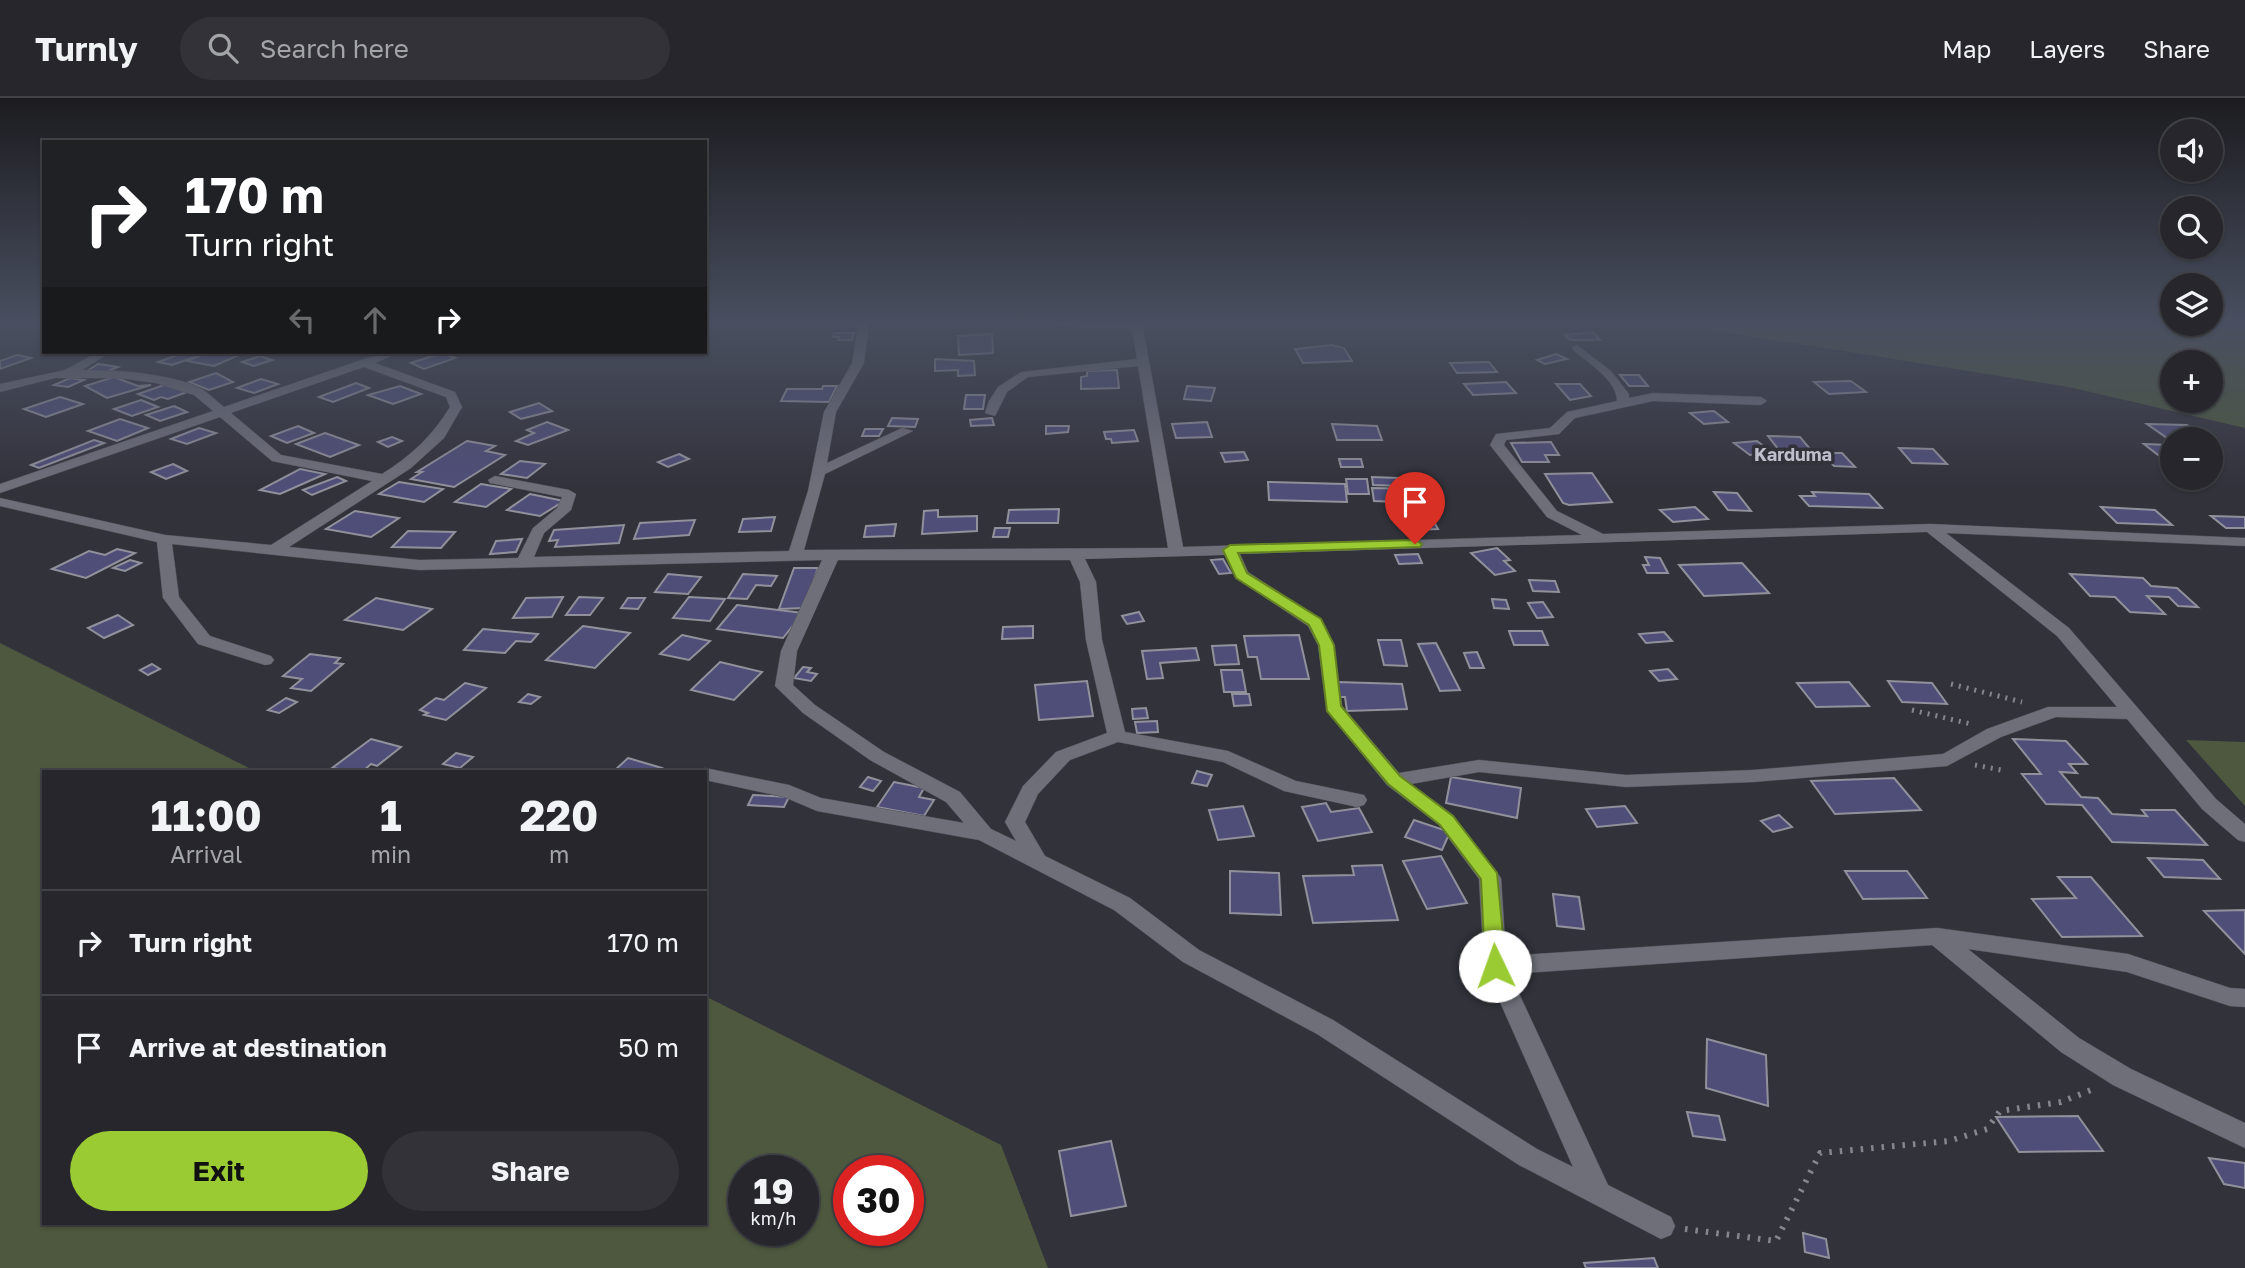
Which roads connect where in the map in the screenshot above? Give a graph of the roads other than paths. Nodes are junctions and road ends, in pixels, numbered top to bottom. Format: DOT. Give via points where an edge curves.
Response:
graph roads {
  1 [pos="48,378"];
  2 [pos="142,378"];
  3 [pos="322,378"];
  4 [pos="404,378"];
  5 [pos="850,378"];
  6 [pos="1017,378"];
  7 [pos="1146,378"];
  8 [pos="1611,378"];
  9 [pos="0,388"];
  10 [pos="1761,401"];
  11 [pos="1623,403"];
  12 [pos="222,412"];
  13 [pos="991,413"];
  14 [pos="907,431"];
  15 [pos="819,471"];
  16 [pos="385,480"];
  17 [pos="495,480"];
  18 [pos="0,489"];
  19 [pos="0,502"];
  20 [pos="1930,528"];
  21 [pos="1601,538"];
  22 [pos="165,539"];
  23 [pos="2245,542"];
  24 [pos="1230,550"];
  25 [pos="273,551"];
  26 [pos="1176,552"];
  27 [pos="795,555"];
  28 [pos="832,555"];
  29 [pos="1075,555"];
  30 [pos="524,562"];
  31 [pos="265,660"];
  32 [pos="2130,713"];
  33 [pos="1117,736"];
  34 [pos="707,774"];
  35 [pos="1394,780"];
  36 [pos="1357,800"];
  37 [pos="984,834"];
  38 [pos="2245,835"];
  39 [pos="1035,858"];
  40 [pos="1937,936"];
  41 [pos="1495,966"];
  42 [pos="2245,998"];
  43 [pos="2245,1136"];
  44 [pos="1600,1194"];
  45 [pos="1661,1226"];
  1 -- 9 [label="street"];
  2 -- 12 [label="street" via="198,392"];
  3 -- 12 [label="street"];
  4 -- 16 [label="street" via="451,395 456,407 439,435"];
  5 -- 15 [label="street" via="830,412"];
  6 -- 13 [label="street" via="992,401"];
  7 -- 26 [label="street"];
  8 -- 11 [label="street" via="1623,394"];
  10 -- 11 [label="street" via="1653,397"];
  11 -- 21 [label="street" via="1570,415 1554,431 1501,437 1497,445 1552,513"];
  12 -- 16 [label="street" via="276,458"];
  12 -- 18 [label="street"];
  14 -- 15 [label="street"];
  15 -- 27 [label="street"];
  16 -- 25 [label="street"];
  17 -- 30 [label="street" via="569,494 561,514 539,529"];
  19 -- 22 [label="street"];
  20 -- 21 [label="street"];
  20 -- 23 [label="street"];
  20 -- 32 [label="street" via="2063,632"];
  21 -- 24 [label="street"];
  22 -- 25 [label="street"];
  22 -- 31 [label="street" via="171,598 204,640"];
  24 -- 26 [label="street"];
  24 -- 35 [label="street" via="1241,575 1315,623 1326,645 1333,707"];
  25 -- 30 [label="street" via="419,565"];
  26 -- 29 [label="street"];
  27 -- 28 [label="street"];
  27 -- 30 [label="street"];
  28 -- 29 [label="street"];
  28 -- 37 [label="street" via="789,652 784,685 809,709 877,756 954,797"];
  29 -- 33 [label="street" via="1088,582 1094,640"];
  32 -- 35 [label="street" via="2054,711 1994,733 1947,760 1626,781 1479,766"];
  32 -- 38 [label="street" via="2209,804"];
  33 -- 36 [label="street" via="1228,757 1291,786"];
  33 -- 39 [label="street" via="1063,756 1030,791 1015,821"];
  34 -- 37 [label="street" via="789,792 817,804"];
  35 -- 41 [label="street" via="1446,820 1490,878"];
  37 -- 39 [label="street"];
  39 -- 44 [label="street" via="1122,904 1191,956 1325,1027 1528,1157"];
  40 -- 41 [label="street"];
  40 -- 42 [label="street" via="2128,963"];
  40 -- 43 [label="street" via="2070,1045 2122,1077"];
  41 -- 44 [label="street"];
  44 -- 45 [label="street"];
}
